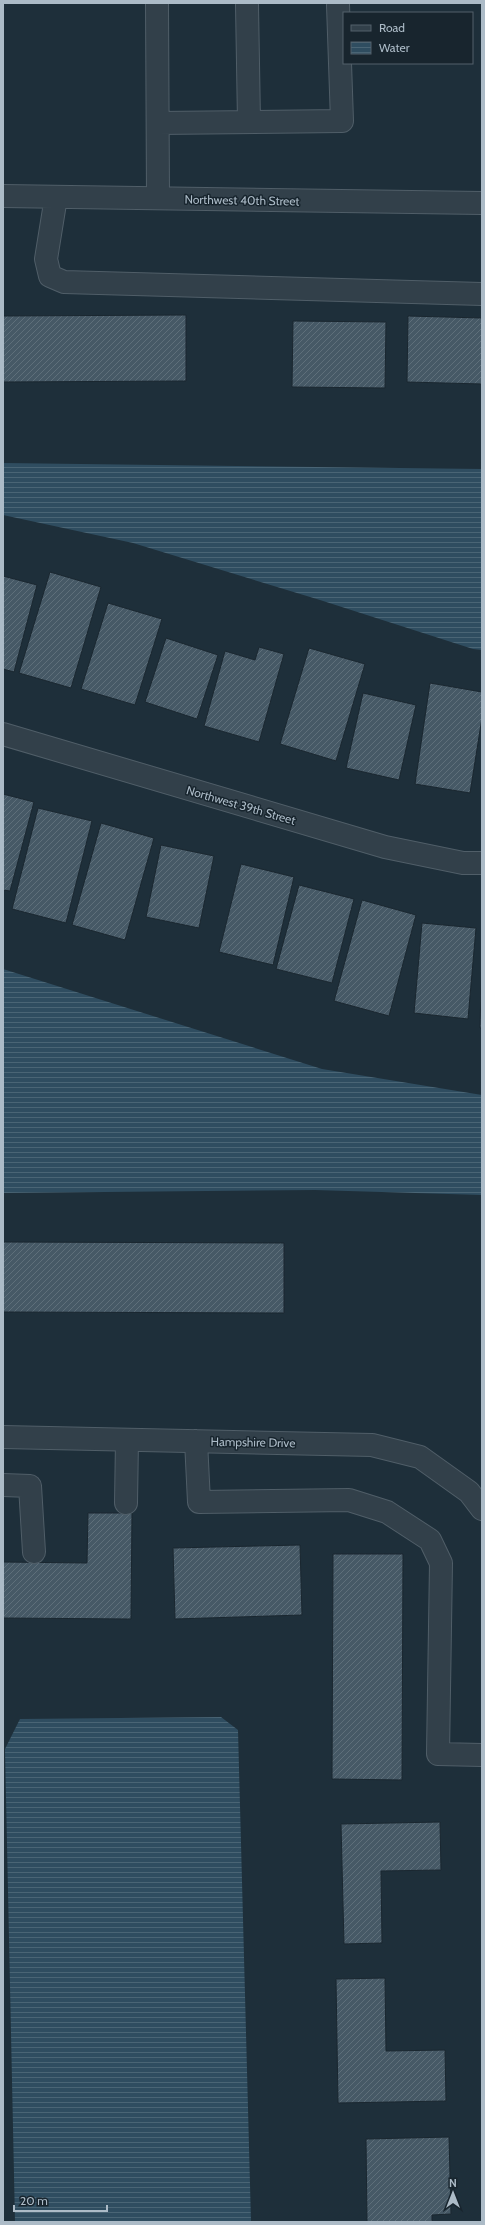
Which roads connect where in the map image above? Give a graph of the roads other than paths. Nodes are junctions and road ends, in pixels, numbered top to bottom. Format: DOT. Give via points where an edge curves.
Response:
graph roads {
  1 [pos="157,3"];
  2 [pos="247,5"];
  3 [pos="338,5"];
  4 [pos="249,122"];
  5 [pos="158,123"];
  6 [pos="3,196"];
  7 [pos="56,197"];
  8 [pos="158,198"];
  9 [pos="482,203"];
  10 [pos="482,294"];
  11 [pos="3,734"];
  12 [pos="482,864"];
  13 [pos="3,1437"];
  14 [pos="127,1440"];
  15 [pos="196,1441"];
  16 [pos="3,1485"];
  17 [pos="126,1503"];
  18 [pos="482,1509"];
  19 [pos="34,1552"];
  20 [pos="482,1756"];
  1 -- 5 [label="street"];
  2 -- 4 [label="street"];
  3 -- 4 [label="street" via="342,121"];
  4 -- 5 [label="street"];
  5 -- 8 [label="street"];
  6 -- 7 [label="street, Northwest 40th Street"];
  7 -- 8 [label="street, Northwest 40th Street"];
  7 -- 10 [label="street" via="46,259 50,276 64,282"];
  8 -- 9 [label="street, Northwest 40th Street"];
  11 -- 12 [label="street, Northwest 39th Street" via="385,847 463,863"];
  13 -- 14 [label="street, Hampshire Drive"];
  14 -- 15 [label="street, Hampshire Drive"];
  14 -- 17 [label="street"];
  15 -- 18 [label="street, Hampshire Drive" via="372,1445 420,1457 469,1492"];
  15 -- 20 [label="street" via="199,1502 349,1500 387,1512 430,1540 441,1563 438,1754"];
  16 -- 19 [label="street" via="30,1486"];
}
